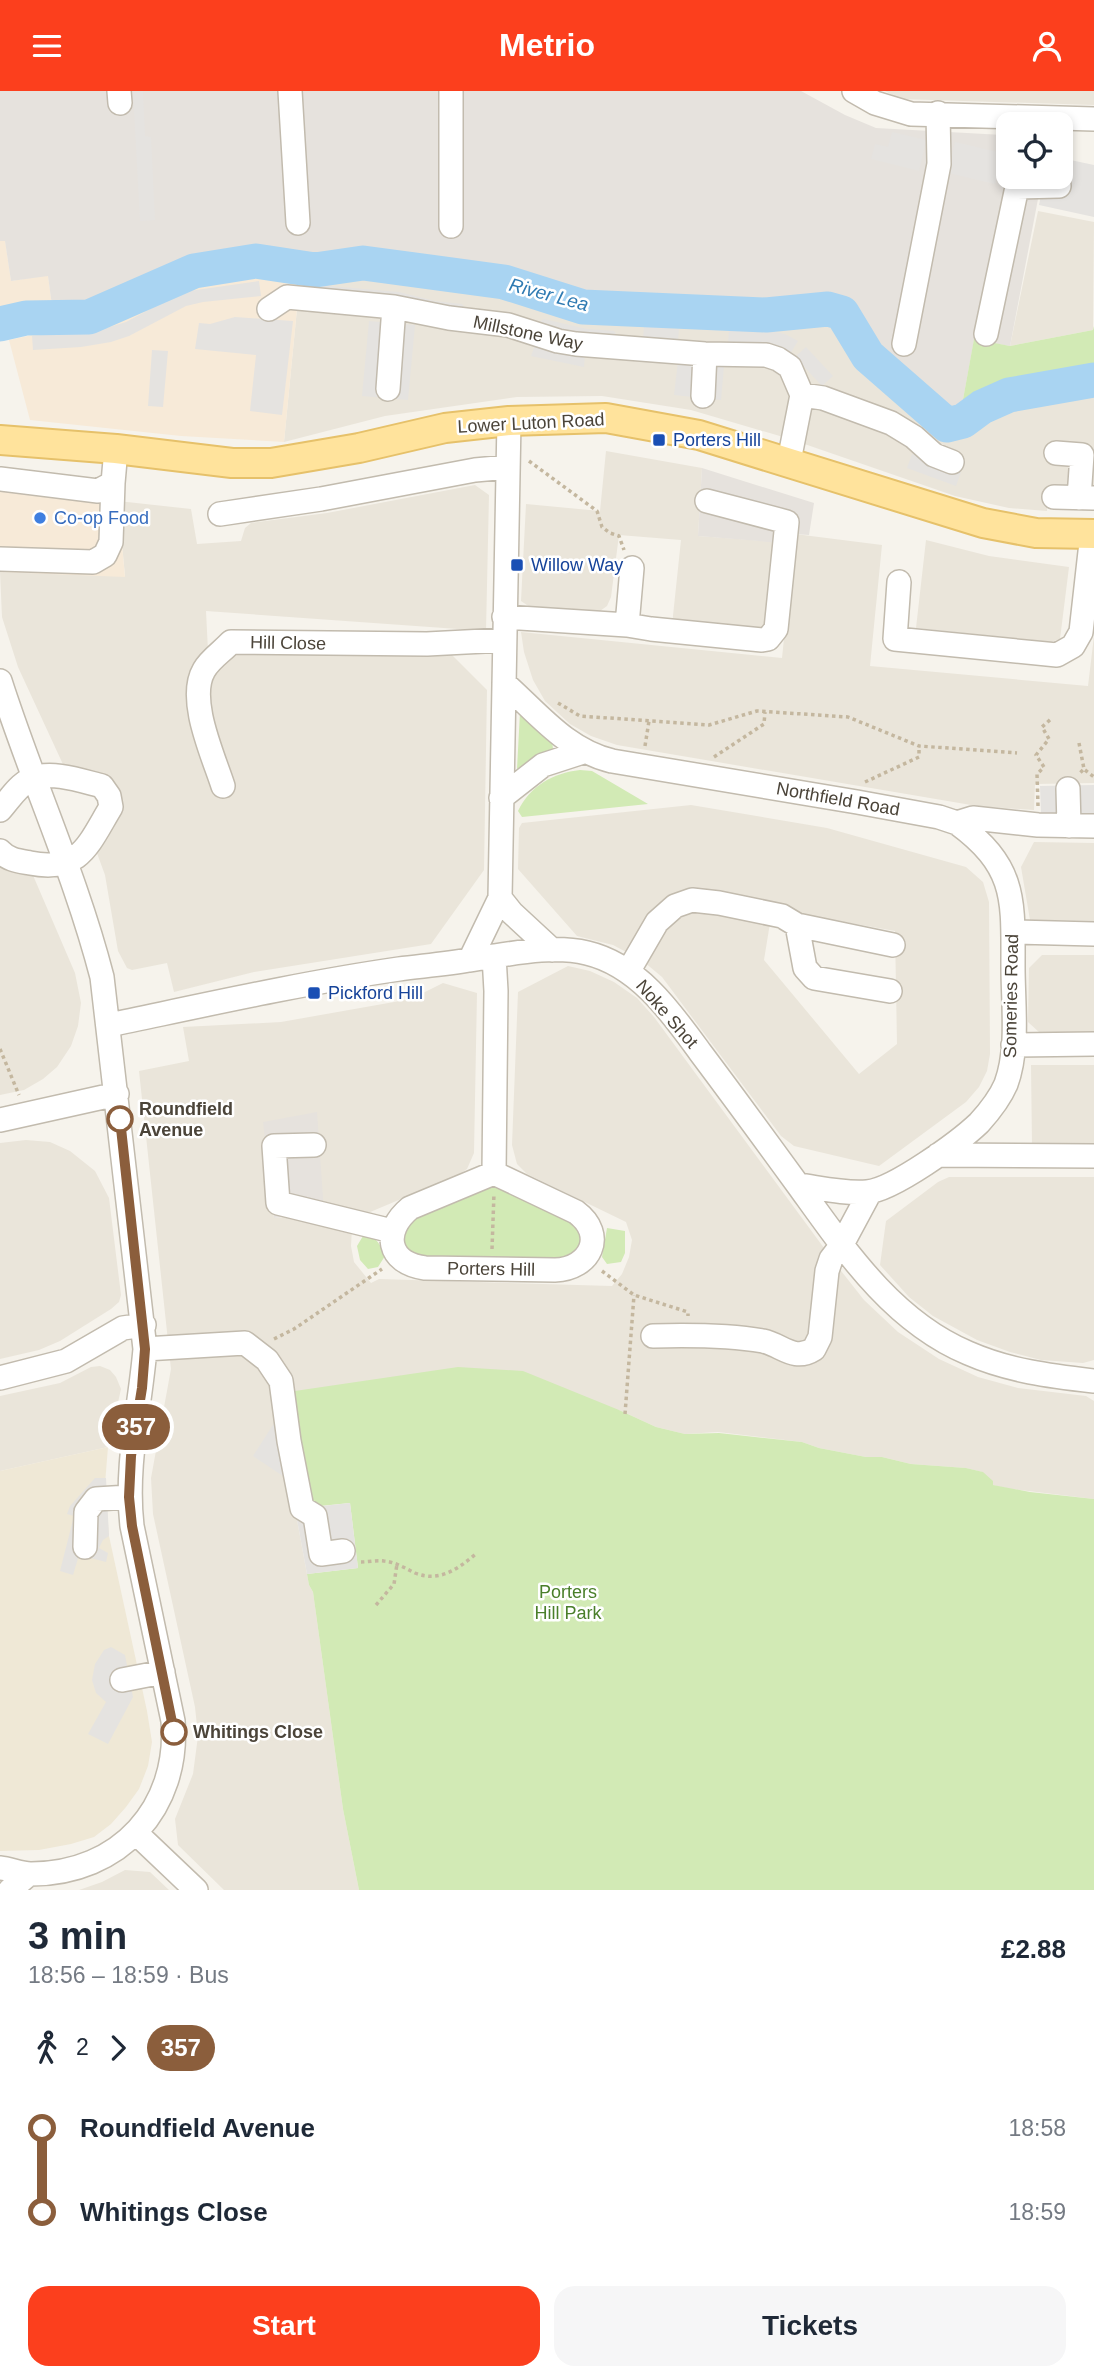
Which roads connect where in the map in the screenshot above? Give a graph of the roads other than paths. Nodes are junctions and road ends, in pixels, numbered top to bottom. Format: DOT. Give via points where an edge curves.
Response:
graph roads {
  1 [pos="290,91"];
  2 [pos="451,91"];
  3 [pos="854,91"];
  4 [pos="938,113"];
  5 [pos="1094,119"];
  6 [pos="1017,189"];
  7 [pos="298,223"];
  8 [pos="451,226"];
  9 [pos="394,307"];
  10 [pos="269,309"];
  11 [pos="986,334"];
  12 [pos="904,344"];
  13 [pos="705,354"];
  14 [pos="388,389"];
  15 [pos="802,394"];
  16 [pos="702,396"];
  17 [pos="0,440"];
  18 [pos="508,444"];
  19 [pos="117,449"];
  20 [pos="1056,453"];
  21 [pos="789,461"];
  22 [pos="953,462"];
  23 [pos="0,478"];
  24 [pos="113,484"];
  25 [pos="1054,497"];
  26 [pos="1086,498"];
  27 [pos="707,501"];
  28 [pos="220,515"];
  29 [pos="1093,534"];
  30 [pos="0,559"];
  31 [pos="632,568"];
  32 [pos="899,582"];
  33 [pos="627,625"];
  34 [pos="504,629"];
  35 [pos="0,681"];
  36 [pos="504,683"];
  37 [pos="583,752"];
  38 [pos="32,778"];
  39 [pos="223,786"];
  40 [pos="1068,789"];
  41 [pos="501,797"];
  42 [pos="0,810"];
  43 [pos="957,823"];
  44 [pos="1027,825"];
  45 [pos="1069,826"];
  46 [pos="1094,826"];
  47 [pos="0,851"];
  48 [pos="996,860"];
  49 [pos="66,864"];
  50 [pos="500,898"];
  51 [pos="797,925"];
  52 [pos="1013,932"];
  53 [pos="1094,934"];
  54 [pos="893,944"];
  55 [pos="552,950"];
  56 [pos="494,956"];
  57 [pos="470,960"];
  58 [pos="628,972"];
  59 [pos="890,992"];
  60 [pos="109,1025"];
  61 [pos="1094,1044"];
  62 [pos="1013,1045"];
  63 [pos="117,1094"];
  64 [pos="0,1120"];
  65 [pos="976,1125"];
  66 [pos="314,1145"];
  67 [pos="938,1155"];
  68 [pos="986,1155"];
  69 [pos="1094,1156"];
  70 [pos="494,1173"];
  71 [pos="798,1185"];
  72 [pos="870,1192"];
  73 [pos="392,1231"];
  74 [pos="841,1246"];
  75 [pos="144,1325"];
  76 [pos="653,1336"];
  77 [pos="145,1349"];
  78 [pos="0,1378"];
  79 [pos="1094,1381"];
  80 [pos="129,1497"];
  81 [pos="85,1547"];
  82 [pos="342,1551"];
  83 [pos="163,1672"];
  84 [pos="122,1680"];
  85 [pos="136,1833"];
  86 [pos="0,1868"];
  87 [pos="29,1874"];
  88 [pos="57,1881"];
  89 [pos="10,1890"];
  90 [pos="196,1890"];
  1 -- 7 [label="street"];
  2 -- 8 [label="street"];
  3 -- 4 [label="street" via="911,114"];
  4 -- 5 [label="street"];
  4 -- 12 [label="street" via="939,164"];
  6 -- 11 [label="street"];
  9 -- 10 [label="street, Millstone Way" via="287,297"];
  9 -- 13 [label="street, Millstone Way" via="508,325 576,344"];
  9 -- 14 [label="street"];
  13 -- 15 [label="street, Millstone Way" via="778,359 790,367"];
  13 -- 16 [label="street"];
  15 -- 21 [label="street"];
  15 -- 22 [label="street" via="891,423 934,455"];
  17 -- 19 [label="main road, Lower Luton Road"];
  18 -- 19 [label="main road, Lower Luton Road" via="445,428 271,463 232,463"];
  18 -- 21 [label="main road, Lower Luton Road" via="606,418 699,435"];
  18 -- 28 [label="street, Lower Luton Road" via="475,470"];
  18 -- 34 [label="street"];
  19 -- 24 [label="street"];
  20 -- 26 [label="street" via="1082,455"];
  21 -- 29 [label="main road, Lower Luton Road" via="983,523 1036,533"];
  23 -- 24 [label="street" via="98,491"];
  24 -- 30 [label="street" via="111,542 105,555 93,562"];
  25 -- 26 [label="street"];
  27 -- 33 [label="street" via="787,522 773,635 762,640"];
  29 -- 32 [label="street" via="1081,632 1062,654 895,639"];
  31 -- 33 [label="street"];
  33 -- 34 [label="street"];
  34 -- 36 [label="street"];
  34 -- 39 [label="street, Hill Close" via="427,644 231,642 205,667 198,682 197,700"];
  35 -- 38 [label="street"];
  36 -- 37 [label="street, Northfield Road"];
  36 -- 41 [label="street"];
  37 -- 41 [label="street" via="543,765"];
  37 -- 43 [label="street, Northfield Road" via="611,761"];
  38 -- 42 [label="street"];
  38 -- 49 [label="street"];
  38 -- 49 [label="street" via="85,782 102,786 109,796 111,807 98,829 79,855"];
  40 -- 45 [label="street"];
  41 -- 50 [label="street"];
  43 -- 44 [label="street, Northfield Road" via="973,818"];
  43 -- 48 [label="street, Someries Road" via="978,838"];
  44 -- 45 [label="street, Northfield Road"];
  44 -- 48 [label="street"];
  45 -- 46 [label="street, Northfield Road"];
  47 -- 49 [label="street" via="12,859 48,866"];
  48 -- 52 [label="street, Someries Road" via="1009,888"];
  49 -- 60 [label="street" via="93,942"];
  50 -- 55 [label="street"];
  50 -- 57 [label="street"];
  51 -- 54 [label="street"];
  51 -- 58 [label="street" via="782,916 692,900 675,906 657,922"];
  51 -- 59 [label="street" via="809,975"];
  52 -- 53 [label="street"];
  52 -- 62 [label="street, Someries Road"];
  55 -- 56 [label="street, Noke Shot"];
  55 -- 58 [label="street, Noke Shot" via="587,953"];
  56 -- 57 [label="street, Noke Shot"];
  56 -- 70 [label="street"];
  57 -- 60 [label="street, Noke Shot" via="268,992"];
  58 -- 71 [label="street, Noke Shot" via="648,987 687,1034"];
  60 -- 63 [label="street"];
  61 -- 62 [label="street"];
  62 -- 65 [label="street, Someries Road" via="1006,1083"];
  63 -- 64 [label="street"];
  63 -- 75 [label="street"];
  65 -- 67 [label="street, Someries Road"];
  65 -- 68 [label="street"];
  66 -- 73 [label="street" via="274,1146 278,1203"];
  67 -- 68 [label="street"];
  67 -- 72 [label="street, Someries Road"];
  68 -- 69 [label="street"];
  70 -- 73 [label="street" via="410,1208"];
  70 -- 73 [label="street, Porters Hill" via="584,1218 593,1235 585,1258 565,1270 425,1268 399,1256"];
  71 -- 72 [label="street"];
  71 -- 74 [label="street, Noke Shot"];
  72 -- 74 [label="street"];
  74 -- 76 [label="street" via="827,1271 820,1337 808,1353 791,1354 765,1341"];
  74 -- 79 [label="street, Noke Shot" via="904,1314 965,1352 1007,1368"];
  75 -- 77 [label="street"];
  75 -- 78 [label="street" via="123,1328 66,1361"];
  77 -- 80 [label="street"];
  77 -- 82 [label="street" via="245,1343 267,1360 281,1381 302,1508 315,1516 321,1554"];
  80 -- 81 [label="street" via="96,1499 86,1512"];
  80 -- 83 [label="street"];
  83 -- 84 [label="street"];
  83 -- 85 [label="street" via="173,1721 173,1759 160,1798"];
  85 -- 88 [label="street" via="100,1859"];
  85 -- 90 [label="street"];
  86 -- 87 [label="street"];
  87 -- 88 [label="street"];
  87 -- 89 [label="street"];
}
